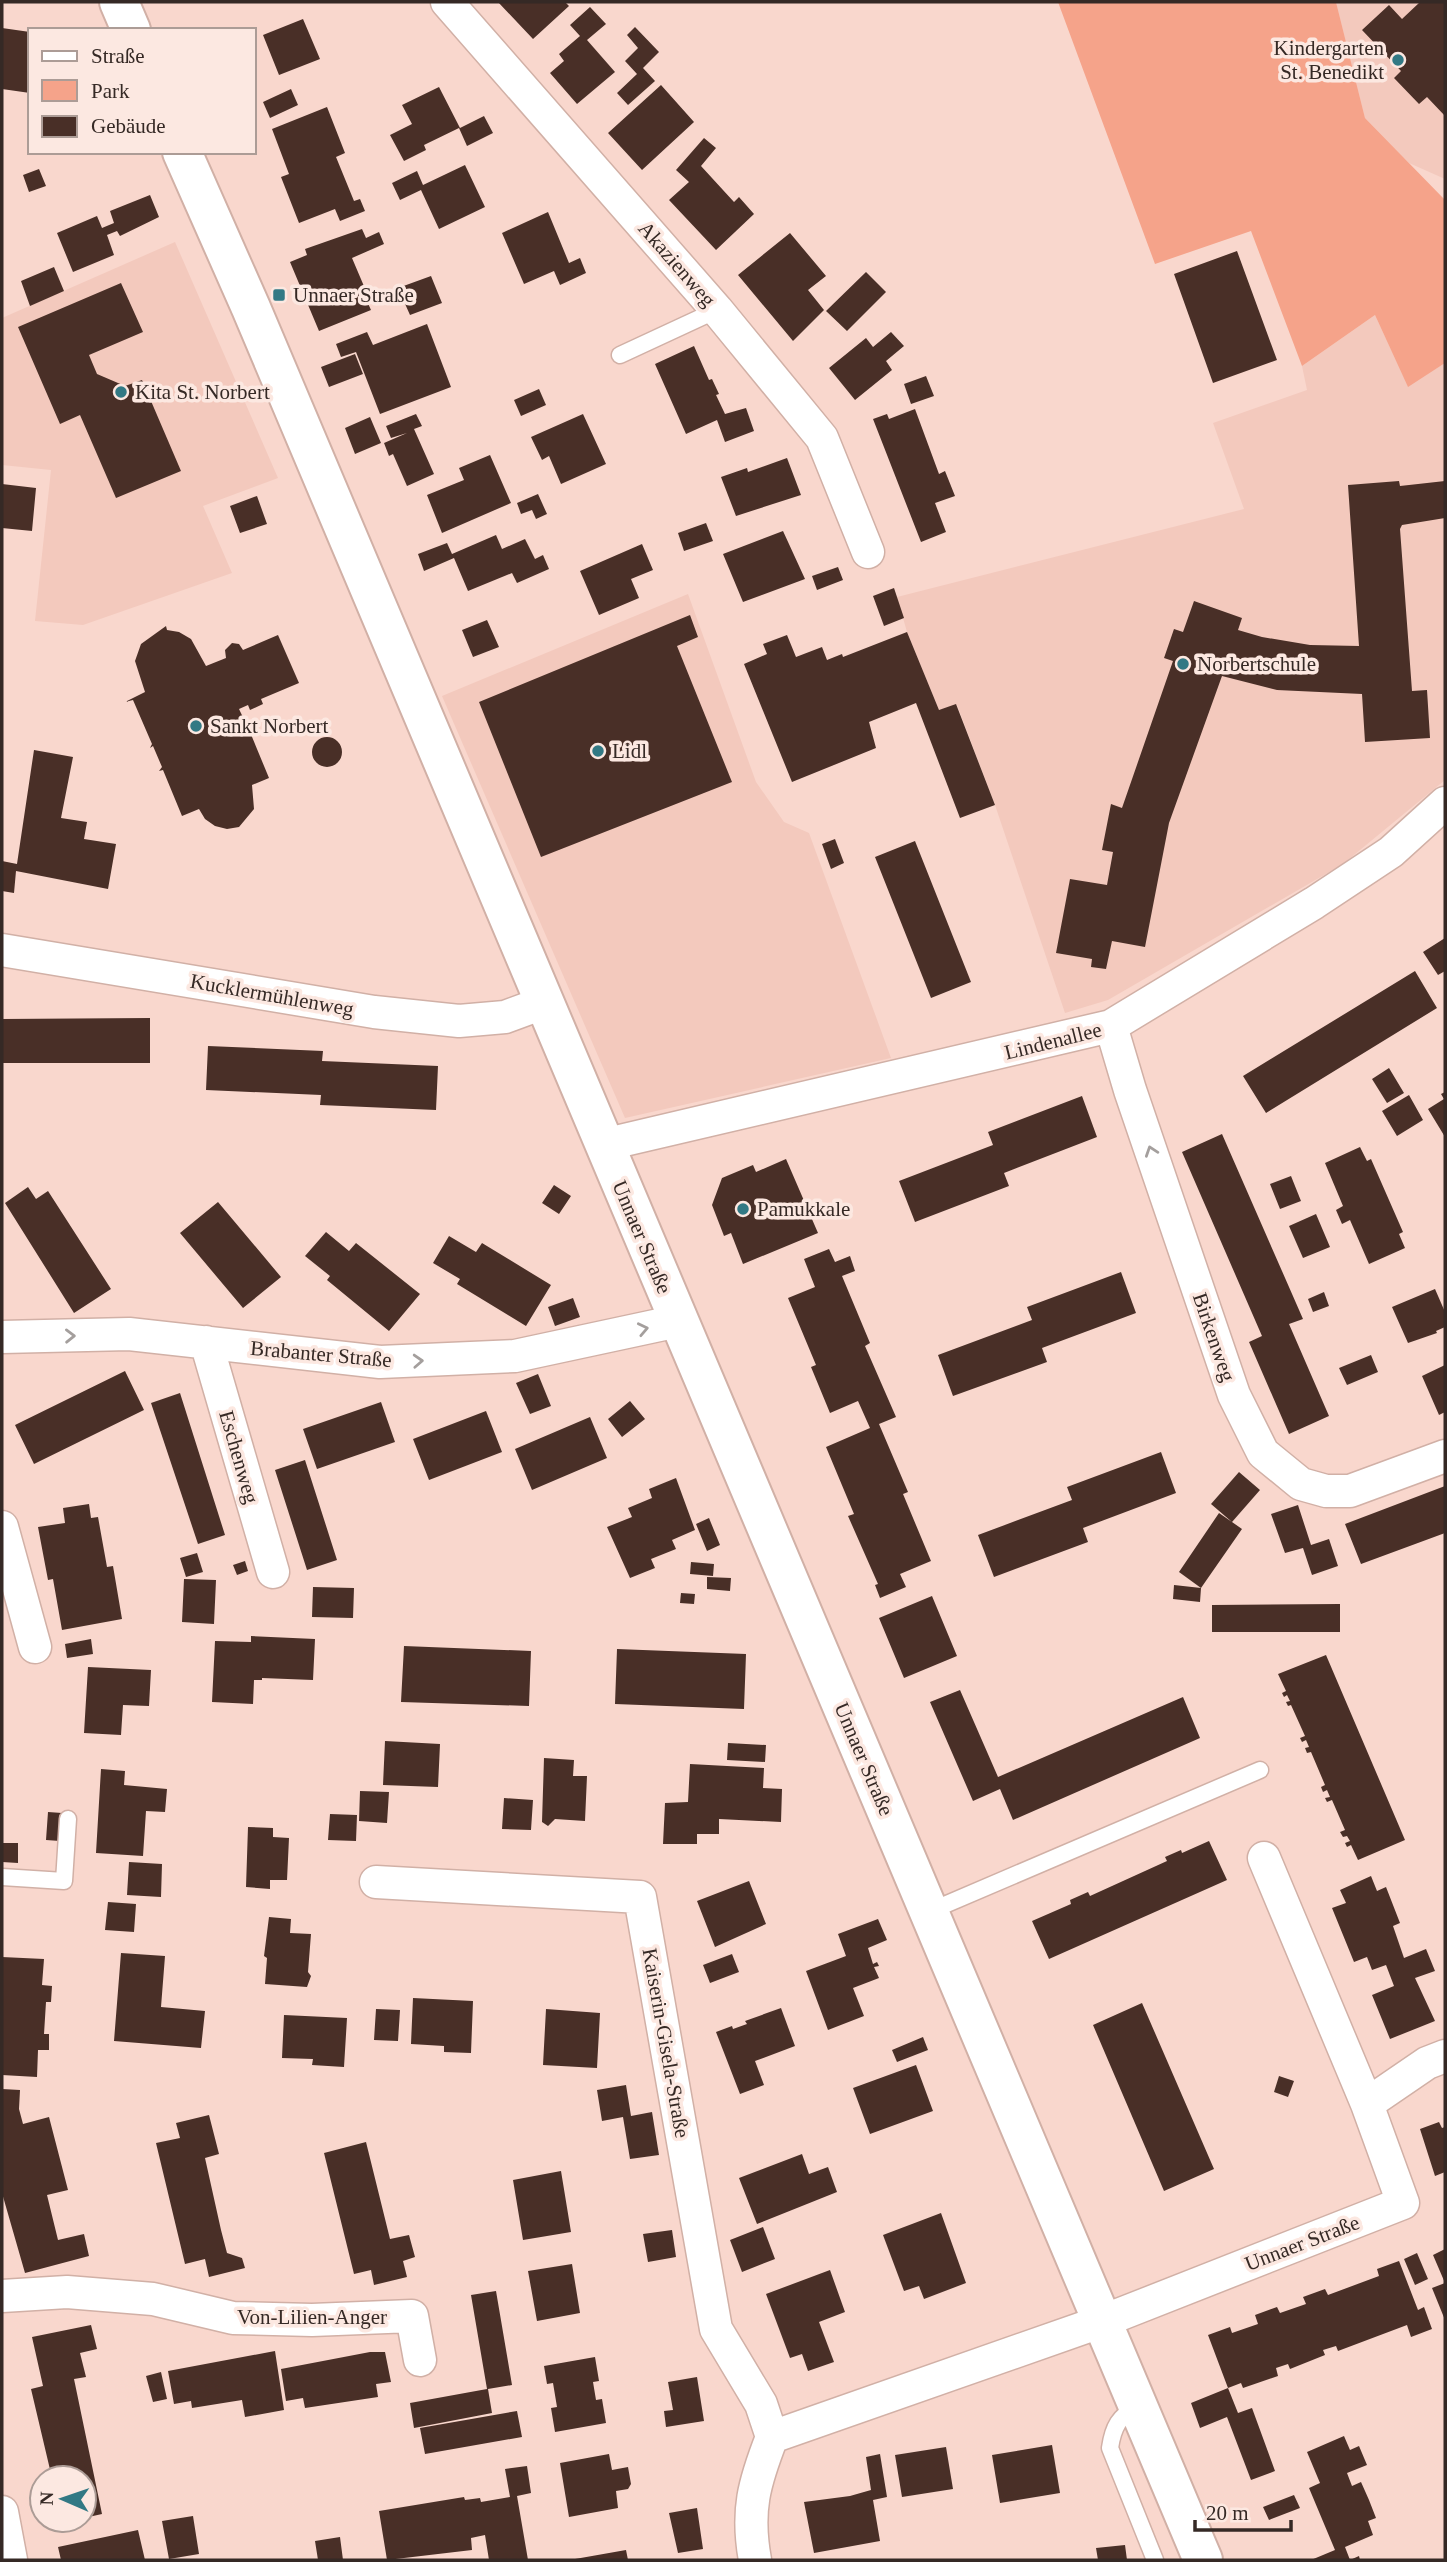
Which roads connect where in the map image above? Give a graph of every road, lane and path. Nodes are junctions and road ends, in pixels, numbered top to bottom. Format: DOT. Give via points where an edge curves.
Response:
graph roads {
  1 [pos="119,2"];
  2 [pos="447,2"];
  3 [pos="130,28"];
  4 [pos="183,154"];
  5 [pos="718,310"];
  6 [pos="620,355"];
  7 [pos="868,552"];
  8 [pos="1445,805"];
  9 [pos="2,950"];
  10 [pos="542,1003"];
  11 [pos="1111,1026"];
  12 [pos="603,1144"];
  13 [pos="678,1321"];
  14 [pos="2,1337"];
  15 [pos="206,1342"];
  16 [pos="1445,1456"];
  17 [pos="2,1527"];
  18 [pos="273,1572"];
  19 [pos="35,1647"];
  20 [pos="1260,1770"];
  21 [pos="68,1819"];
  22 [pos="1264,1858"];
  23 [pos="2,1877"];
  24 [pos="376,1882"];
  25 [pos="928,1912"];
  26 [pos="1445,2056"];
  27 [pos="1367,2104"];
  28 [pos="2,2296"];
  29 [pos="1102,2321"];
  30 [pos="420,2360"];
  31 [pos="1138,2406"];
  32 [pos="772,2437"];
  33 [pos="2,2512"];
  34 [pos="10,2560"];
  35 [pos="755,2560"];
  36 [pos="1156,2560"];
  37 [pos="1203,2560"];
  1 -- 3 [label="street"];
  2 -- 5 [label="street, Akazienweg"];
  4 -- 10 [label="street, Unnaer Straße"];
  5 -- 6 [label="lane"];
  5 -- 7 [label="street, Akazienweg" via="822,438"];
  8 -- 11 [label="street, Lindenallee" via="1391,852 1325,896"];
  9 -- 10 [label="street, Kucklermühlenweg" via="374,1012 458,1021 505,1017"];
  10 -- 12 [label="street, Unnaer Straße"];
  11 -- 12 [label="street, Lindenallee"];
  16 -- 11 [label="street, Birkenweg, one-way" via="1350,1491 1325,1491 1301,1484 1263,1453 1234,1395"];
  12 -- 13 [label="street, Unnaer Straße"];
  15 -- 13 [label="street, Brabanter Straße, one-way" via="380,1362 515,1356"];
  13 -- 25 [label="street, Unnaer Straße"];
  14 -- 15 [label="street, Brabanter Straße, one-way" via="129,1334"];
  15 -- 18 [label="street, Eschenweg"];
  17 -- 19 [label="street"];
  20 -- 25 [label="lane"];
  21 -- 23 [label="lane" via="64,1881"];
  22 -- 27 [label="street, Unnaer Straße"];
  24 -- 32 [label="street, Kaiserin-Gisela-Straße" via="640,1897 716,2329 761,2404"];
  25 -- 29 [label="street, Unnaer Straße"];
  26 -- 27 [label="street"];
  27 -- 29 [label="street, Unnaer Straße" via="1403,2203"];
  28 -- 30 [label="street, Von-Lilien-Anger" via="67,2292 153,2299 233,2318 412,2316"];
  29 -- 31 [label="street, Unnaer Straße"];
  29 -- 32 [label="street"];
  31 -- 36 [label="lane" via="1122,2415 1112,2431 1110,2448"];
  31 -- 37 [label="street, Unnaer Straße"];
  32 -- 35 [label="street" via="756,2476 752,2502 749,2528"];
  33 -- 34 [label="street"];
}
